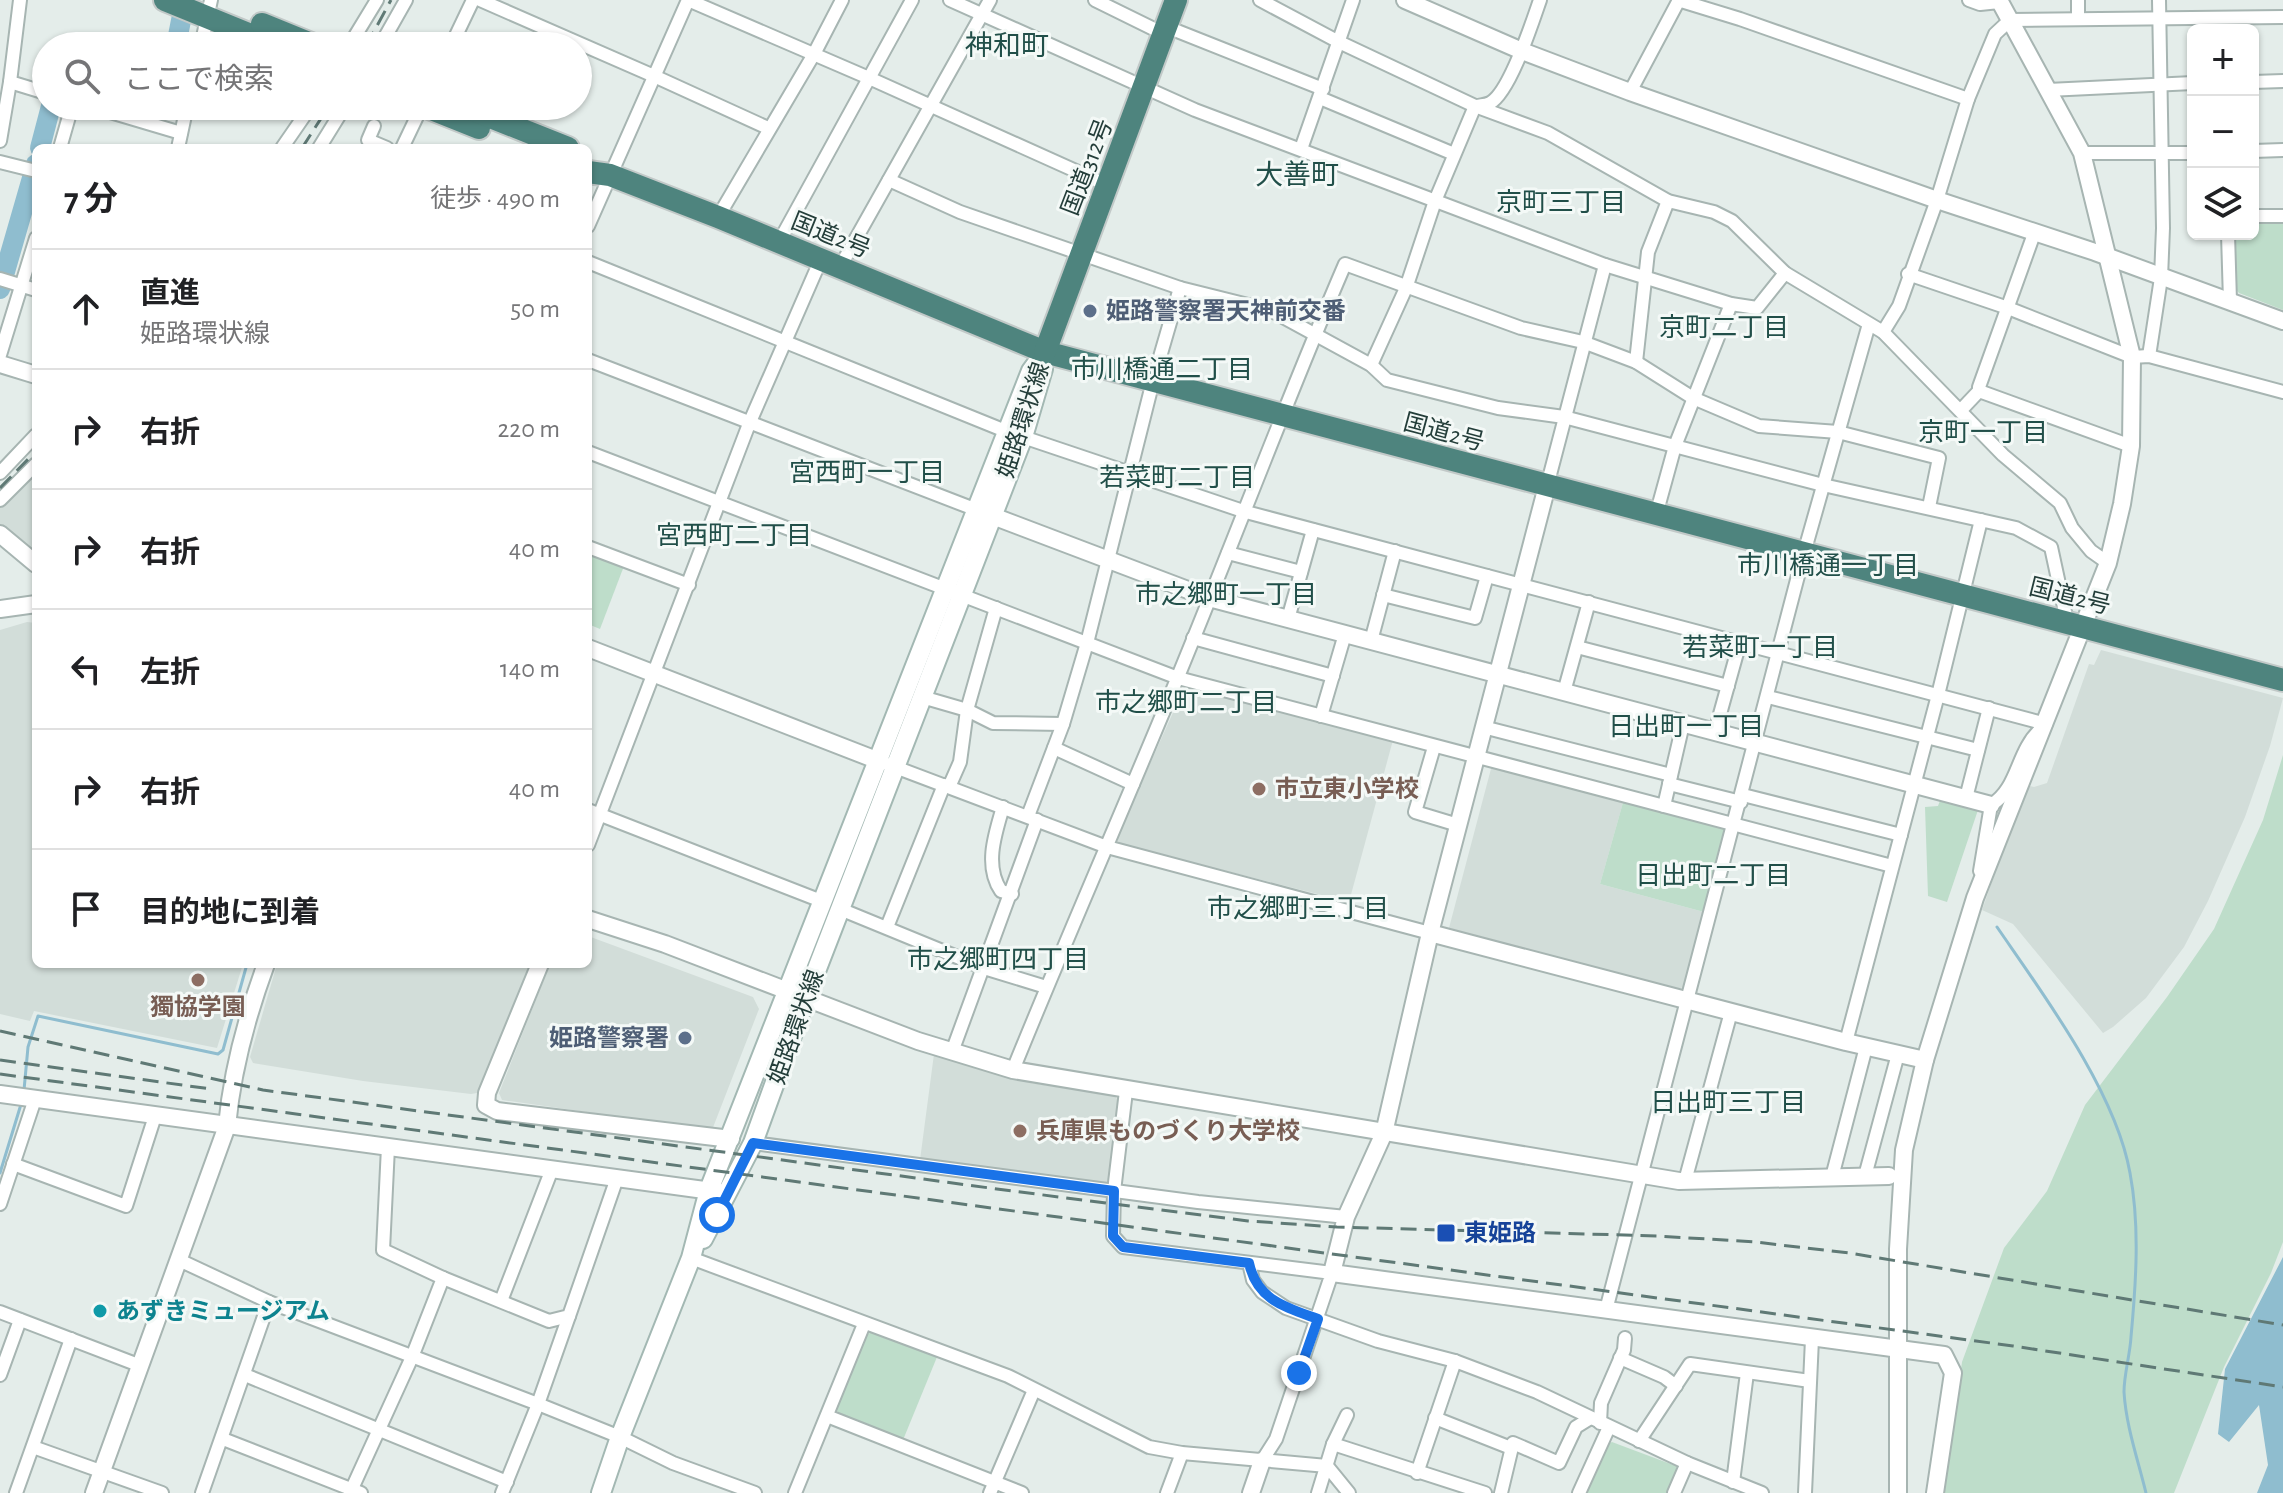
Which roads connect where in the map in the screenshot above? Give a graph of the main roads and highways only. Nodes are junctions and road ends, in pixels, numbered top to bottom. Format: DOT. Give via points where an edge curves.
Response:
graph roads {
  1 [pos="165,0"];
  2 [pos="1176,0"];
  3 [pos="209,5"];
  4 [pos="254,32"];
  5 [pos="279,32"];
  6 [pos="458,120"];
  7 [pos="498,120"];
  8 [pos="519,144"];
  9 [pos="558,144"];
  10 [pos="599,173"];
  11 [pos="1045,352"];
  12 [pos="954,592"];
  13 [pos="2283,680"];
  14 [pos="886,764"];
  15 [pos="797,993"];
  16 [pos="719,1192"];
  17 [pos="601,1493"];
  1 -- 3 [label="highway"];
  2 -- 11 [label="highway, 国道312号"];
  3 -- 4 [label="highway"];
  3 -- 5 [label="highway"];
  6 -- 8 [label="highway"];
  7 -- 9 [label="highway"];
  10 -- 11 [label="highway, 国道2号"];
  11 -- 12 [label="main road, 姫路環状線" via="1031,371 1016,434"];
  11 -- 13 [label="highway, 国道2号"];
  12 -- 14 [label="main road, 姫路環状線"];
  12 -- 14 [label="main road, 姫路環状線" via="922,697"];
  14 -- 15 [label="main road, 姫路環状線"];
  15 -- 16 [label="main road, 姫路環状線" via="731,1139"];
  15 -- 16 [label="main road, 姫路環状線" via="753,1143"];
  16 -- 17 [label="main road, 姫路環状線"];
}
